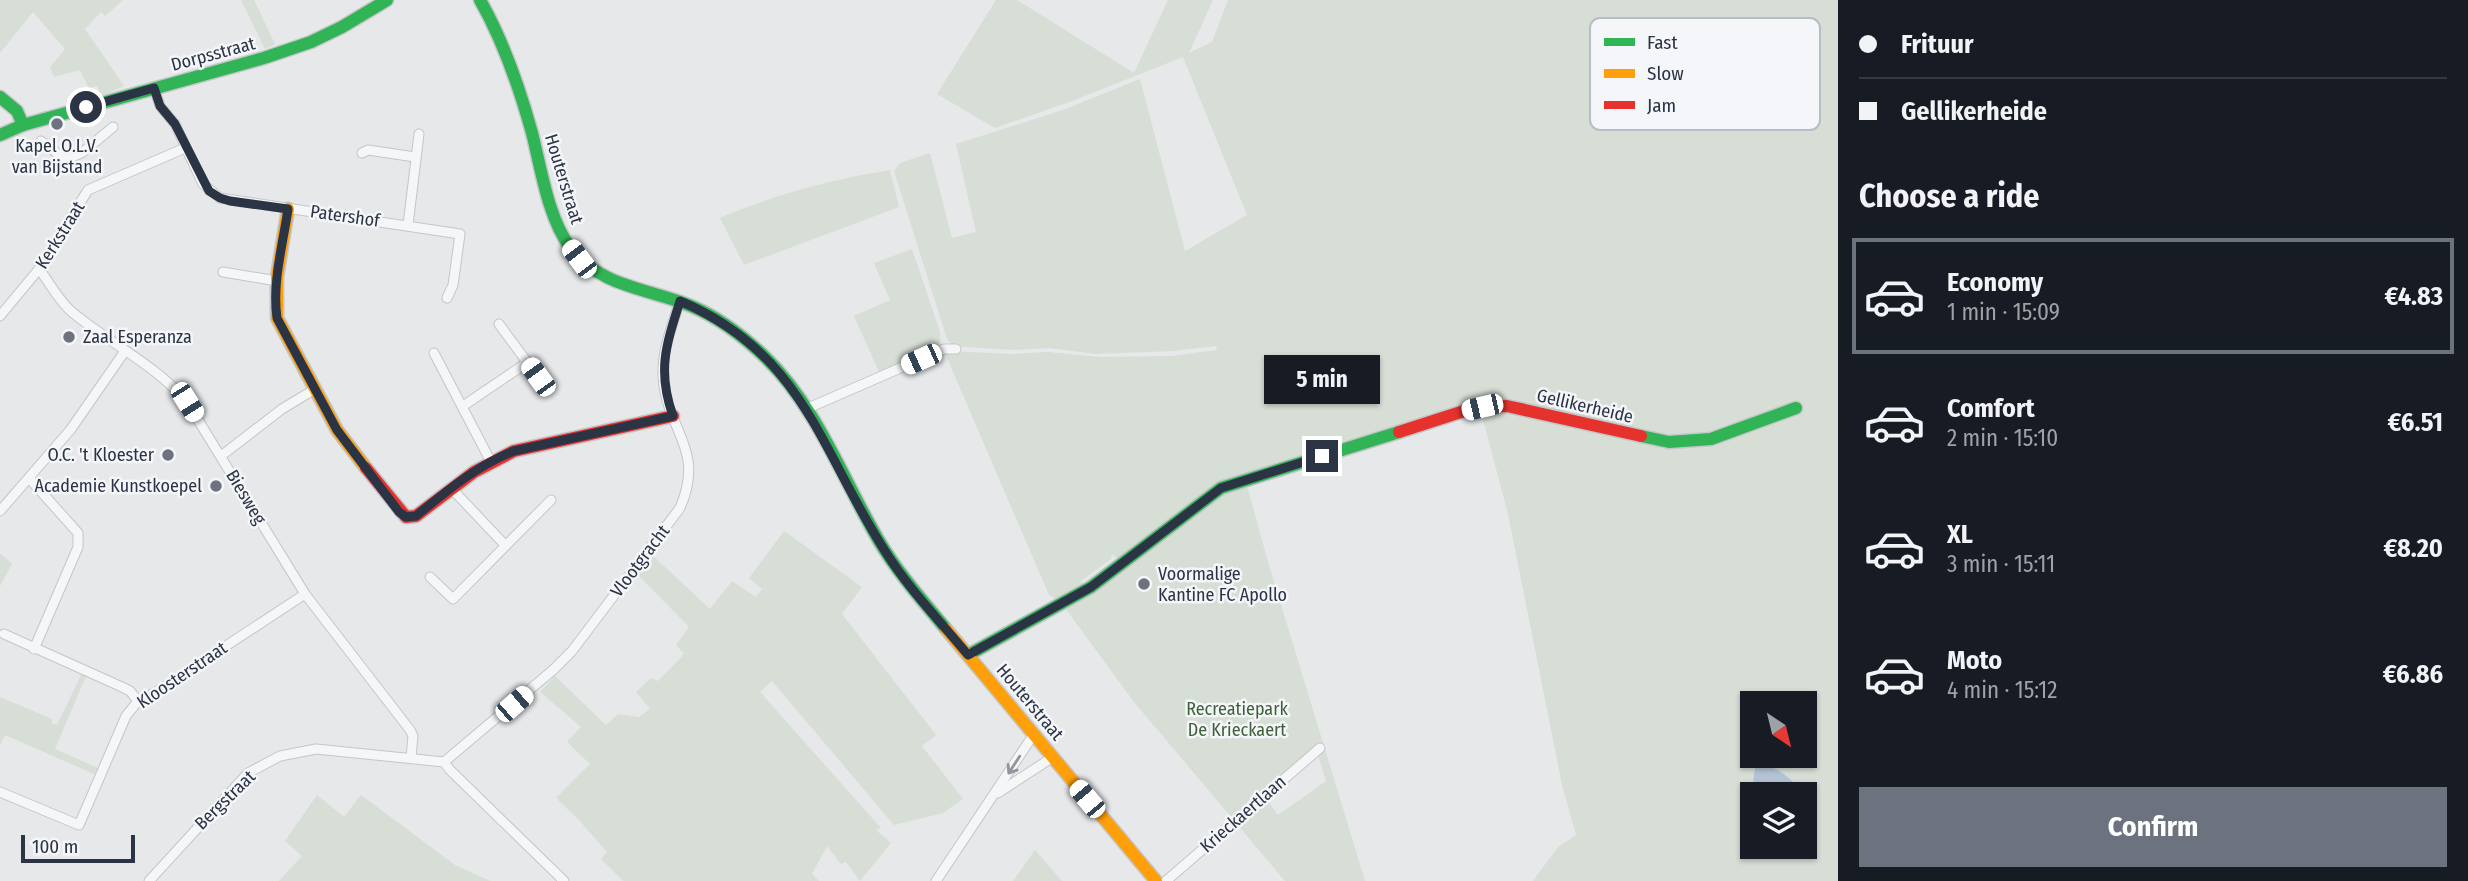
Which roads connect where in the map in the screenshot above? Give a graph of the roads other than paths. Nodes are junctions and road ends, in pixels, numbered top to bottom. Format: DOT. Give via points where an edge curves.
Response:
graph roads {
  1 [pos="387,0"];
  2 [pos="480,0"];
  3 [pos="154,88"];
  4 [pos="0,97"];
  5 [pos="23,125"];
  6 [pos="113,127"];
  7 [pos="419,134"];
  8 [pos="0,135"];
  9 [pos="41,141"];
  10 [pos="185,148"];
  11 [pos="362,153"];
  12 [pos="415,157"];
  13 [pos="288,209"];
  14 [pos="408,225"];
  15 [pos="39,269"];
  16 [pos="223,272"];
  17 [pos="277,281"];
  18 [pos="447,298"];
  19 [pos="680,301"];
  20 [pos="0,316"];
  21 [pos="499,324"];
  22 [pos="956,349"];
  23 [pos="125,351"];
  24 [pos="434,353"];
  25 [pos="528,362"];
  26 [pos="538,377"];
  27 [pos="315,389"];
  28 [pos="463,406"];
  29 [pos="1796,408"];
  30 [pos="806,409"];
  31 [pos="673,416"];
  32 [pos="221,456"];
  33 [pos="490,460"];
  34 [pos="29,478"];
  35 [pos="451,488"];
  36 [pos="551,500"];
  37 [pos="0,511"];
  38 [pos="505,545"];
  39 [pos="430,577"];
  40 [pos="305,594"];
  41 [pos="4,635"];
  42 [pos="34,649"];
  43 [pos="968,655"];
  44 [pos="138,701"];
  45 [pos="1034,734"];
  46 [pos="1320,748"];
  47 [pos="411,757"];
  48 [pos="1053,757"];
  49 [pos="444,762"];
  50 [pos="0,792"];
  51 [pos="994,796"];
  52 [pos="149,881"];
  53 [pos="564,881"];
  54 [pos="936,881"];
  55 [pos="1156,881"];
  56 [pos="1166,881"];
  1 -- 3 [label="street, Dorpsstraat" via="311,43"];
  2 -- 19 [label="street, Houterstraat" via="511,61 553,212 567,244 602,277"];
  3 -- 5 [label="street, Dorpsstraat"];
  3 -- 10 [label="street"];
  4 -- 5 [label="street" via="17,111"];
  5 -- 8 [label="street, Dorpsstraat"];
  6 -- 9 [label="street" via="66,160"];
  7 -- 12 [label="street"];
  10 -- 13 [label="street, Patershof" via="204,184 220,198"];
  10 -- 15 [label="street, Kerkstraat" via="88,190"];
  11 -- 12 [label="street"];
  12 -- 14 [label="street"];
  13 -- 14 [label="street, Patershof"];
  13 -- 17 [label="street"];
  14 -- 18 [label="street, Patershof" via="460,234"];
  15 -- 20 [label="street, Kerkstraat"];
  15 -- 23 [label="street, Biesweg" via="71,311"];
  16 -- 17 [label="street"];
  17 -- 27 [label="street" via="277,318"];
  19 -- 30 [label="street, Houterstraat" via="748,341 788,382"];
  19 -- 31 [label="street, Vlootgracht" via="664,357 666,396"];
  21 -- 25 [label="street"];
  22 -- 30 [label="street" via="944,349"];
  23 -- 32 [label="street, Biesweg" via="178,392"];
  23 -- 34 [label="street" via="71,429"];
  24 -- 28 [label="street"];
  25 -- 26 [label="street"];
  25 -- 28 [label="street"];
  27 -- 32 [label="street"];
  27 -- 35 [label="street" via="337,430 399,512 416,516"];
  28 -- 33 [label="street"];
  29 -- 43 [label="street, Gellikerheide" via="1711,439 1669,442 1507,406 1464,411 1221,488 1091,587"];
  30 -- 43 [label="street, Houterstraat" via="885,552"];
  31 -- 33 [label="street"];
  31 -- 49 [label="street, Vlootgracht" via="690,469 680,508 572,651"];
  32 -- 40 [label="street, Biesweg"];
  33 -- 35 [label="street"];
  34 -- 37 [label="street"];
  34 -- 42 [label="street" via="78,533 78,547"];
  35 -- 38 [label="street"];
  36 -- 38 [label="street"];
  38 -- 39 [label="street" via="453,599"];
  40 -- 44 [label="street, Kloosterstraat"];
  40 -- 47 [label="street, Biesweg" via="410,730"];
  41 -- 42 [label="street"];
  42 -- 44 [label="street" via="130,691"];
  43 -- 45 [label="street, Houterstraat"];
  44 -- 50 [label="street, Kloosterstraat" via="126,716 79,825"];
  45 -- 48 [label="street, Houterstraat"];
  45 -- 51 [label="street, one-way"];
  46 -- 56 [label="street, Krieckaertlaan"];
  47 -- 49 [label="street, Bergstraat"];
  47 -- 52 [label="street, Bergstraat" via="316,749 281,755 248,773"];
  48 -- 51 [label="street"];
  48 -- 55 [label="street, Houterstraat"];
  49 -- 53 [label="street"];
  51 -- 54 [label="street"];
}
